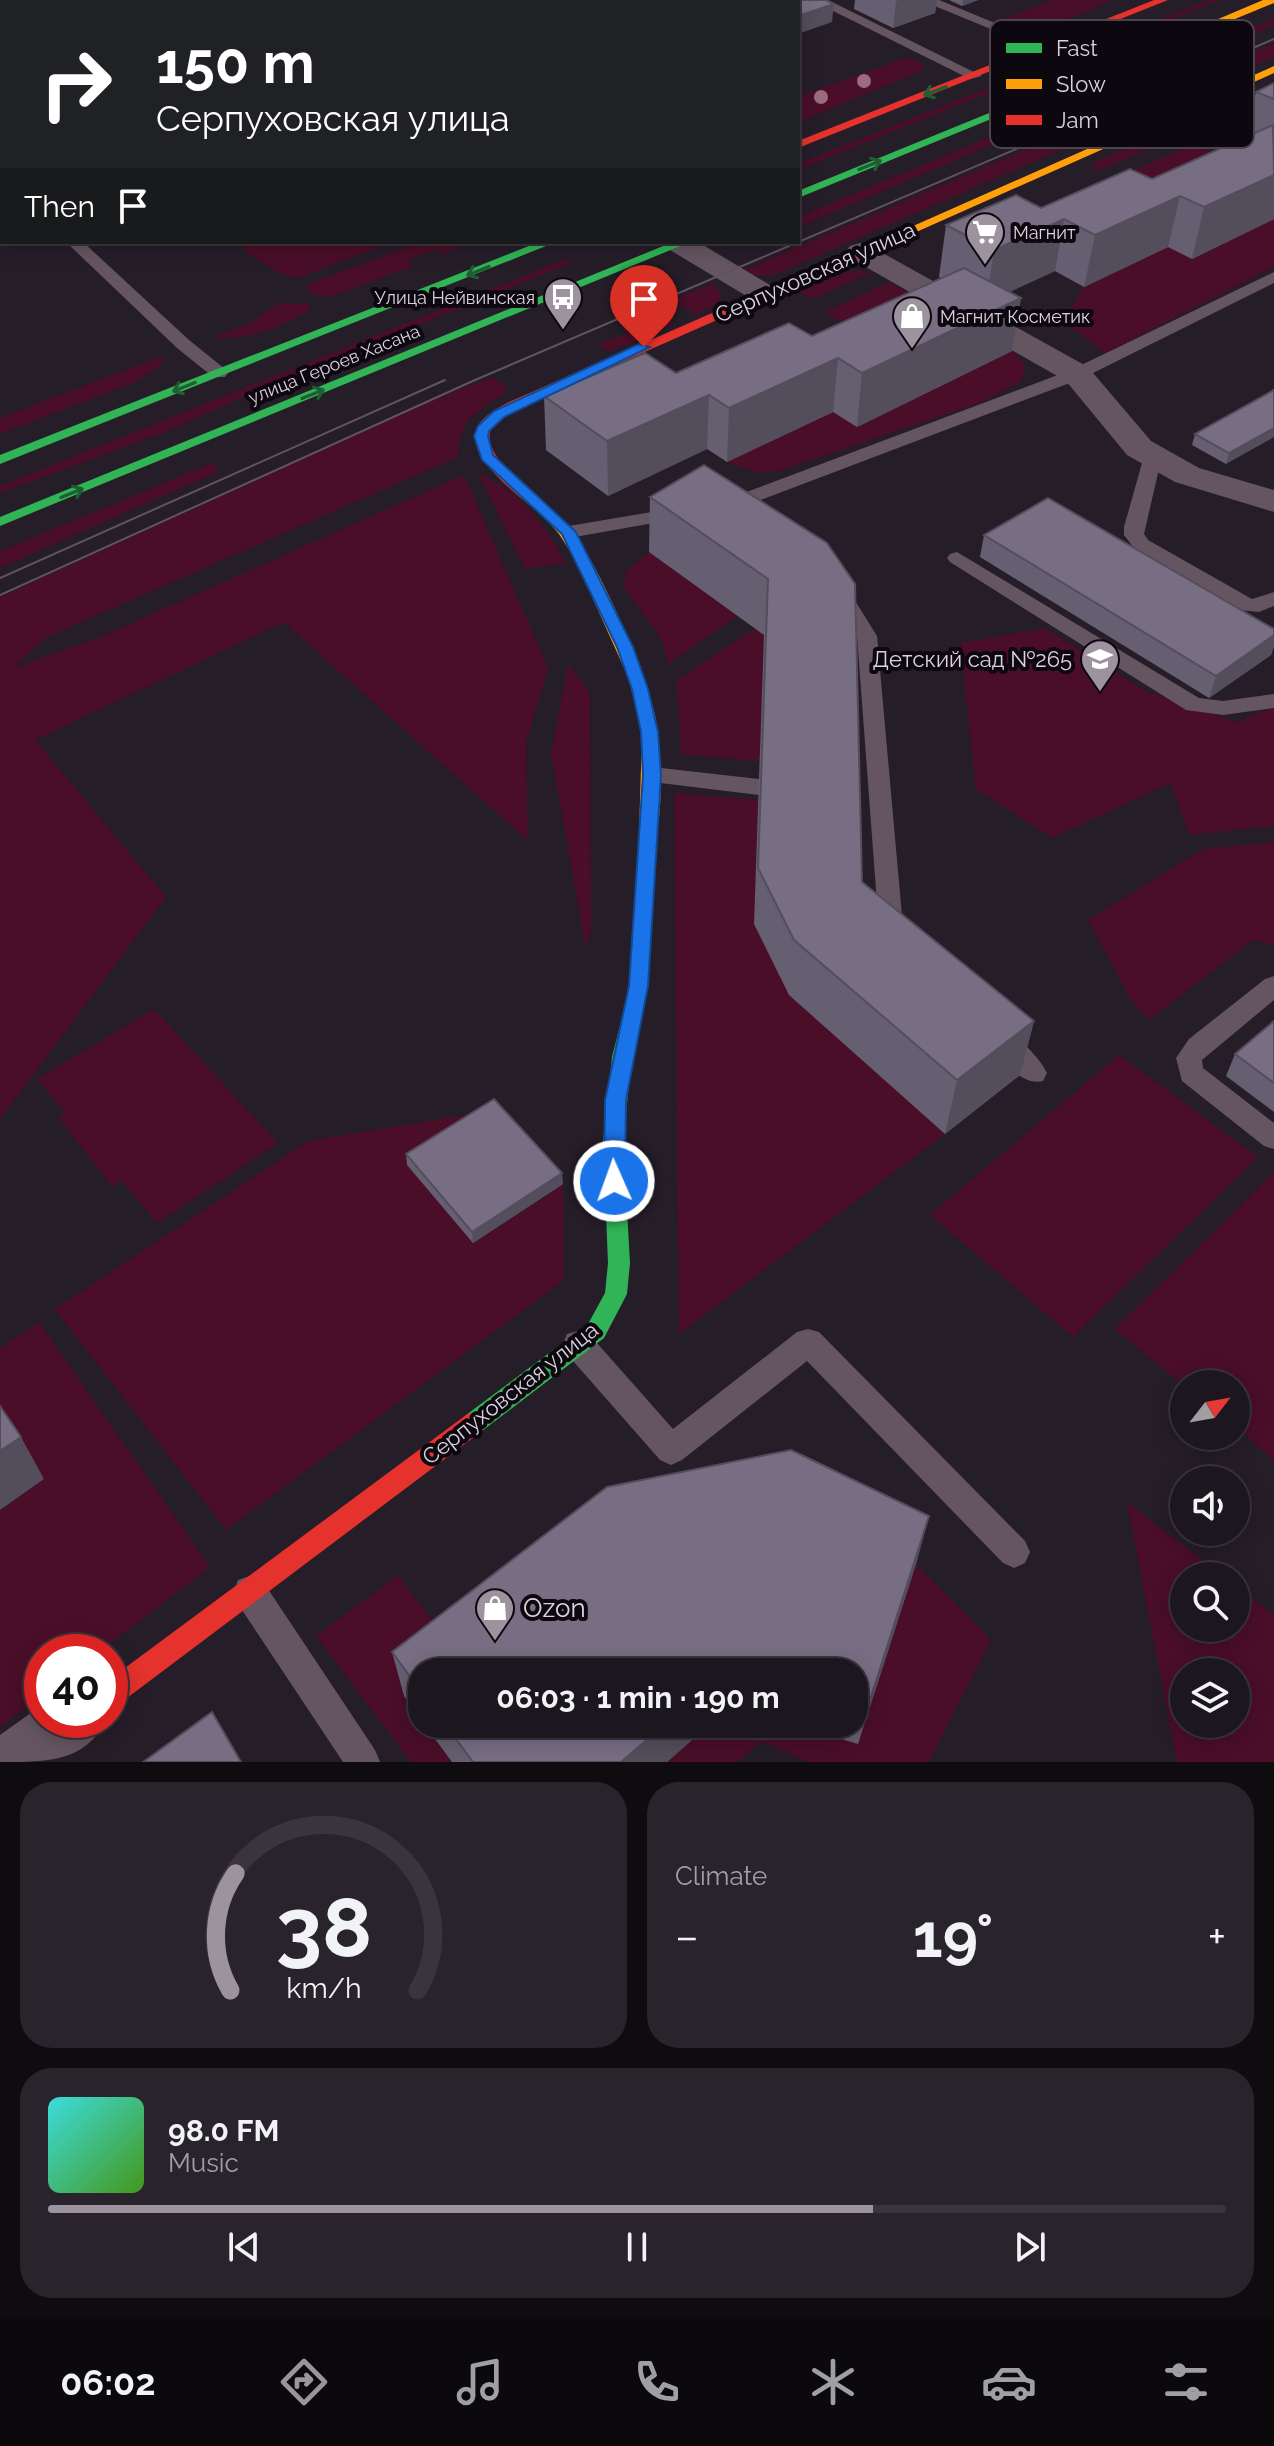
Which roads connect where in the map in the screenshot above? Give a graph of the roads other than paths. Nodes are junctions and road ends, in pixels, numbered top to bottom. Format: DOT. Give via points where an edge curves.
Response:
graph roads {
  1 [pos="818,0"];
  2 [pos="927,0"];
  3 [pos="1163,0"];
  4 [pos="1272,0"];
  5 [pos="1111,20"];
  6 [pos="1223,20"];
  7 [pos="990,25"];
  8 [pos="990,69"];
  9 [pos="1274,69"];
  10 [pos="975,76"];
  11 [pos="1254,78"];
  12 [pos="990,116"];
  13 [pos="800,144"];
  14 [pos="1096,148"];
  15 [pos="1225,148"];
  16 [pos="1274,169"];
  17 [pos="800,194"];
  18 [pos="76,244"];
  19 [pos="545,244"];
  20 [pos="680,244"];
  21 [pos="684,244"];
  22 [pos="860,252"];
  23 [pos="1274,277"];
  24 [pos="764,294"];
  25 [pos="219,373"];
  26 [pos="1077,374"];
  27 [pos="1153,456"];
  28 [pos="0,460"];
  29 [pos="1274,501"];
  30 [pos="711,508"];
  31 [pos="0,522"];
  32 [pos="751,524"];
  33 [pos="569,532"];
  34 [pos="957,558"];
  35 [pos="826,581"];
  36 [pos="1274,598"];
  37 [pos="1274,701"];
  38 [pos="652,775"];
  39 [pos="759,787"];
  40 [pos="878,792"];
  41 [pos="853,794"];
  42 [pos="911,950"];
  43 [pos="1274,986"];
  44 [pos="983,1021"];
  45 [pos="1034,1073"];
  46 [pos="1274,1138"];
  47 [pos="578,1344"];
  48 [pos="1014,1552"];
  49 [pos="250,1592"];
  50 [pos="128,1682"];
  51 [pos="50,1738"];
  52 [pos="17,1762"];
  53 [pos="363,1762"];
  1 -- 10 [label="lane"];
  2 -- 7 [label="lane"];
  3 -- 5 [label="main road"];
  6 -- 4 [label="main road, one-way"];
  8 -- 10 [label="main road"];
  9 -- 11 [label="main road, Серпуховская улица"];
  10 -- 13 [label="main road, one-way"];
  17 -- 12 [label="main road, one-way"];
  14 -- 22 [label="main road, Серпуховская улица"];
  15 -- 16 [label="lane"];
  18 -- 25 [label="lane"];
  19 -- 25 [label="main road, улица Героев Хасана, one-way"];
  31 -- 20 [label="main road, улица Героев Хасана, one-way"];
  21 -- 24 [label="street"];
  22 -- 24 [label="main road, Серпуховская улица"];
  22 -- 26 [label="street"];
  23 -- 26 [label="lane"];
  24 -- 33 [label="main road, Серпуховская улица" via="533,396 483,429 481,444 487,457"];
  25 -- 28 [label="main road, улица Героев Хасана, one-way"];
  26 -- 27 [label="street" via="1139,448"];
  26 -- 30 [label="lane"];
  27 -- 29 [label="street" via="1187,475"];
  27 -- 36 [label="lane" via="1134,527 1141,544 1247,605"];
  30 -- 32 [label="lane"];
  30 -- 33 [label="lane"];
  33 -- 38 [label="main road, Серпуховская улица" via="640,689"];
  34 -- 37 [label="lane" via="1194,705 1223,708"];
  35 -- 40 [label="lane" via="838,590 867,636"];
  38 -- 39 [label="lane"];
  38 -- 47 [label="main road, Серпуховская улица" via="639,986 613,1141 616,1294 596,1331"];
  40 -- 41 [label="lane"];
  40 -- 42 [label="lane" via="891,930"];
  43 -- 46 [label="lane" via="1189,1058 1191,1073"];
  44 -- 45 [label="lane"];
  47 -- 48 [label="lane" via="671,1450 808,1342"];
  47 -- 49 [label="main road, Серпуховская улица"];
  49 -- 50 [label="main road, Серпуховская улица"];
  49 -- 53 [label="lane"];
  51 -- 52 [label="street"];
}
